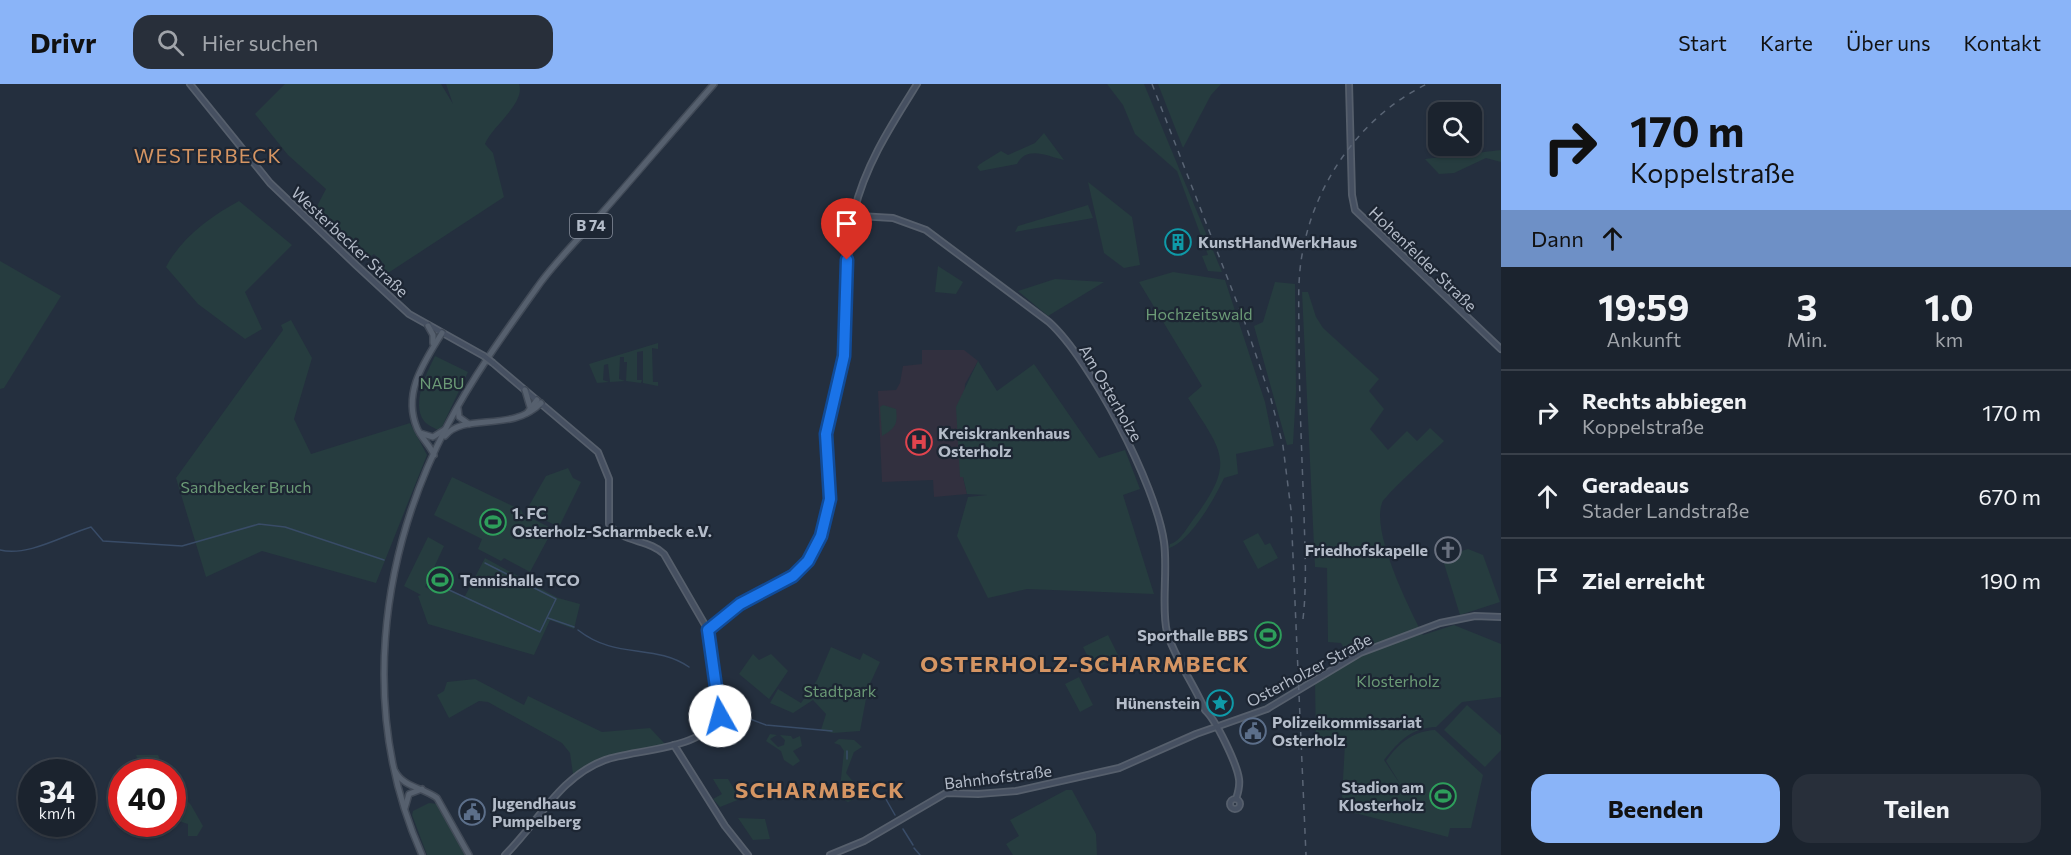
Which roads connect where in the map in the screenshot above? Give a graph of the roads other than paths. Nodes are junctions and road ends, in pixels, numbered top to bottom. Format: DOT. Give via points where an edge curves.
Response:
graph roads {
  1 [pos="190,84"];
  2 [pos="714,84"];
  3 [pos="917,84"];
  4 [pos="1349,84"];
  5 [pos="854,212"];
  6 [pos="858,216"];
  7 [pos="852,222"];
  8 [pos="428,326"];
  9 [pos="441,332"];
  10 [pos="434,339"];
  11 [pos="432,348"];
  12 [pos="1501,349"];
  13 [pos="525,390"];
  14 [pos="539,401"];
  15 [pos="530,407"];
  16 [pos="458,408"];
  17 [pos="525,415"];
  18 [pos="470,425"];
  19 [pos="447,427"];
  20 [pos="419,432"];
  21 [pos="440,442"];
  22 [pos="434,455"];
  23 [pos="1501,617"];
  24 [pos="708,630"];
  25 [pos="1218,726"];
  26 [pos="674,745"];
  27 [pos="1132,763"];
  28 [pos="392,764"];
  29 [pos="423,789"];
  30 [pos="1236,799"];
  31 [pos="405,810"];
  32 [pos="843,853"];
  33 [pos="747,854"];
  34 [pos="422,855"];
  35 [pos="469,855"];
  36 [pos="505,855"];
  37 [pos="830,855"];
  1 -- 8 [label="street, Westerbecker Straße" via="278,191 400,306"];
  2 -- 16 [label="main road, B 74" via="542,281"];
  3 -- 5 [label="street" via="887,131"];
  4 -- 12 [label="street, Hohenfelder Straße" via="1355,210"];
  5 -- 6 [label="street"];
  5 -- 7 [label="street" via="848,216"];
  6 -- 7 [label="street"];
  6 -- 25 [label="street, Am Osterholze" via="893,218 926,230 1049,322 1072,348 1106,403 1150,492 1159,518 1166,566 1166,629 1205,710"];
  7 -- 24 [label="street" via="846,268 844,356 826,434 830,507 817,546 793,576 740,604"];
  8 -- 9 [label="street, Westerbecker Straße"];
  8 -- 10 [label="main road"];
  9 -- 10 [label="main road"];
  9 -- 11 [label="main road"];
  9 -- 13 [label="street, Westerbecker Straße, bridge" via="484,356"];
  10 -- 11 [label="main road"];
  11 -- 20 [label="main road" via="415,385 413,412"];
  13 -- 14 [label="street, Westerbecker Straße"];
  13 -- 15 [label="main road"];
  14 -- 15 [label="main road"];
  14 -- 17 [label="main road"];
  14 -- 24 [label="street, Westerbecker Straße" via="597,452 609,479 609,524 618,534 664,554"];
  15 -- 17 [label="main road"];
  16 -- 18 [label="main road" via="459,417"];
  16 -- 19 [label="main road, B 74"];
  17 -- 18 [label="main road"];
  18 -- 21 [label="main road" via="453,428"];
  19 -- 20 [label="main road" via="434,437"];
  19 -- 21 [label="main road, B 74"];
  20 -- 22 [label="main road"];
  21 -- 22 [label="main road, B 74"];
  22 -- 28 [label="main road, B 74" via="402,538 384,640 383,700"];
  23 -- 25 [label="street, Osterholzer Straße" via="1475,616 1440,623 1360,653 1267,708"];
  24 -- 26 [label="street" via="720,712 704,732"];
  25 -- 27 [label="street, Osterholzer Straße"];
  25 -- 30 [label="street" via="1239,779"];
  26 -- 33 [label="street"];
  26 -- 36 [label="street" via="606,759 584,771 555,796"];
  27 -- 32 [label="street, Bahnhofstraße" via="1016,791 946,793"];
  28 -- 29 [label="main road" via="402,781"];
  28 -- 31 [label="main road, B 74"];
  29 -- 31 [label="main road" via="409,794"];
  29 -- 35 [label="main road" via="443,806"];
  31 -- 34 [label="main road, B 74"];
  32 -- 37 [label="street, Bahnhofstraße"];
}
